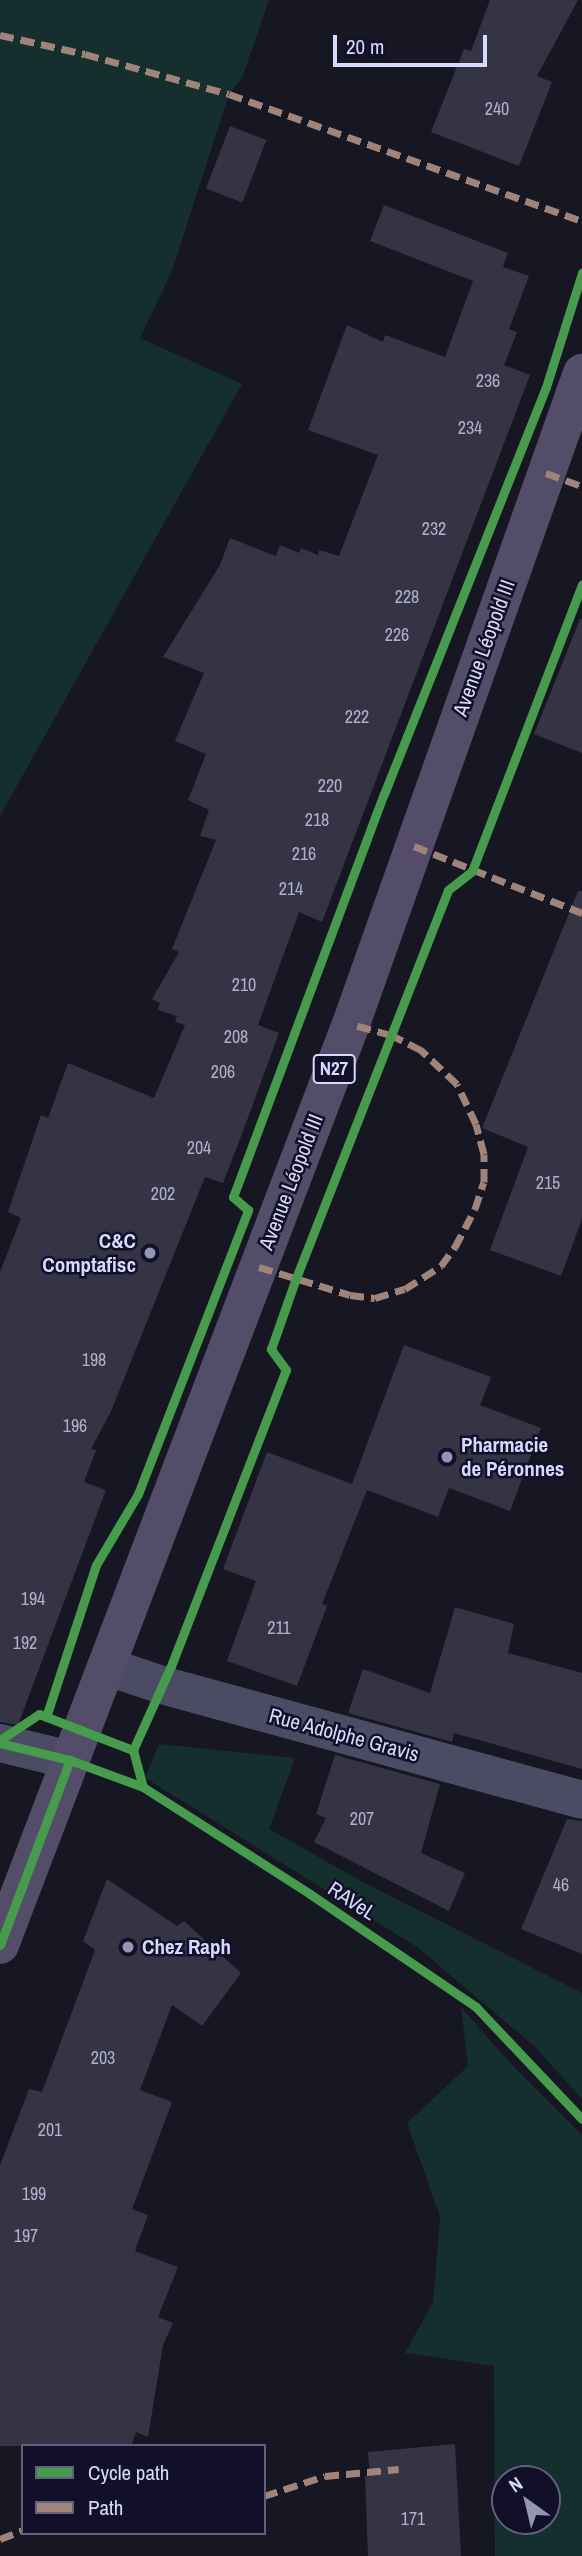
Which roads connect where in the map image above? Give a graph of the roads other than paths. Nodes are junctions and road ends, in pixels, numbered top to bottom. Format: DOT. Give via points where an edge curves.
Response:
graph roads {
  1 [pos="582,373"];
  2 [pos="108,1667"];
  3 [pos="0,1743"];
  4 [pos="70,1759"];
  5 [pos="582,1800"];
  6 [pos="0,1945"];
  1 -- 2 [label="main road, Avenue Léopold III / N27" via="351,1024"];
  2 -- 4 [label="main road, Avenue Léopold III / N27"];
  2 -- 5 [label="street, Rue Adolphe Gravis"];
  3 -- 4 [label="street"];
  4 -- 6 [label="main road, Avenue Léopold III / N27"];
}
